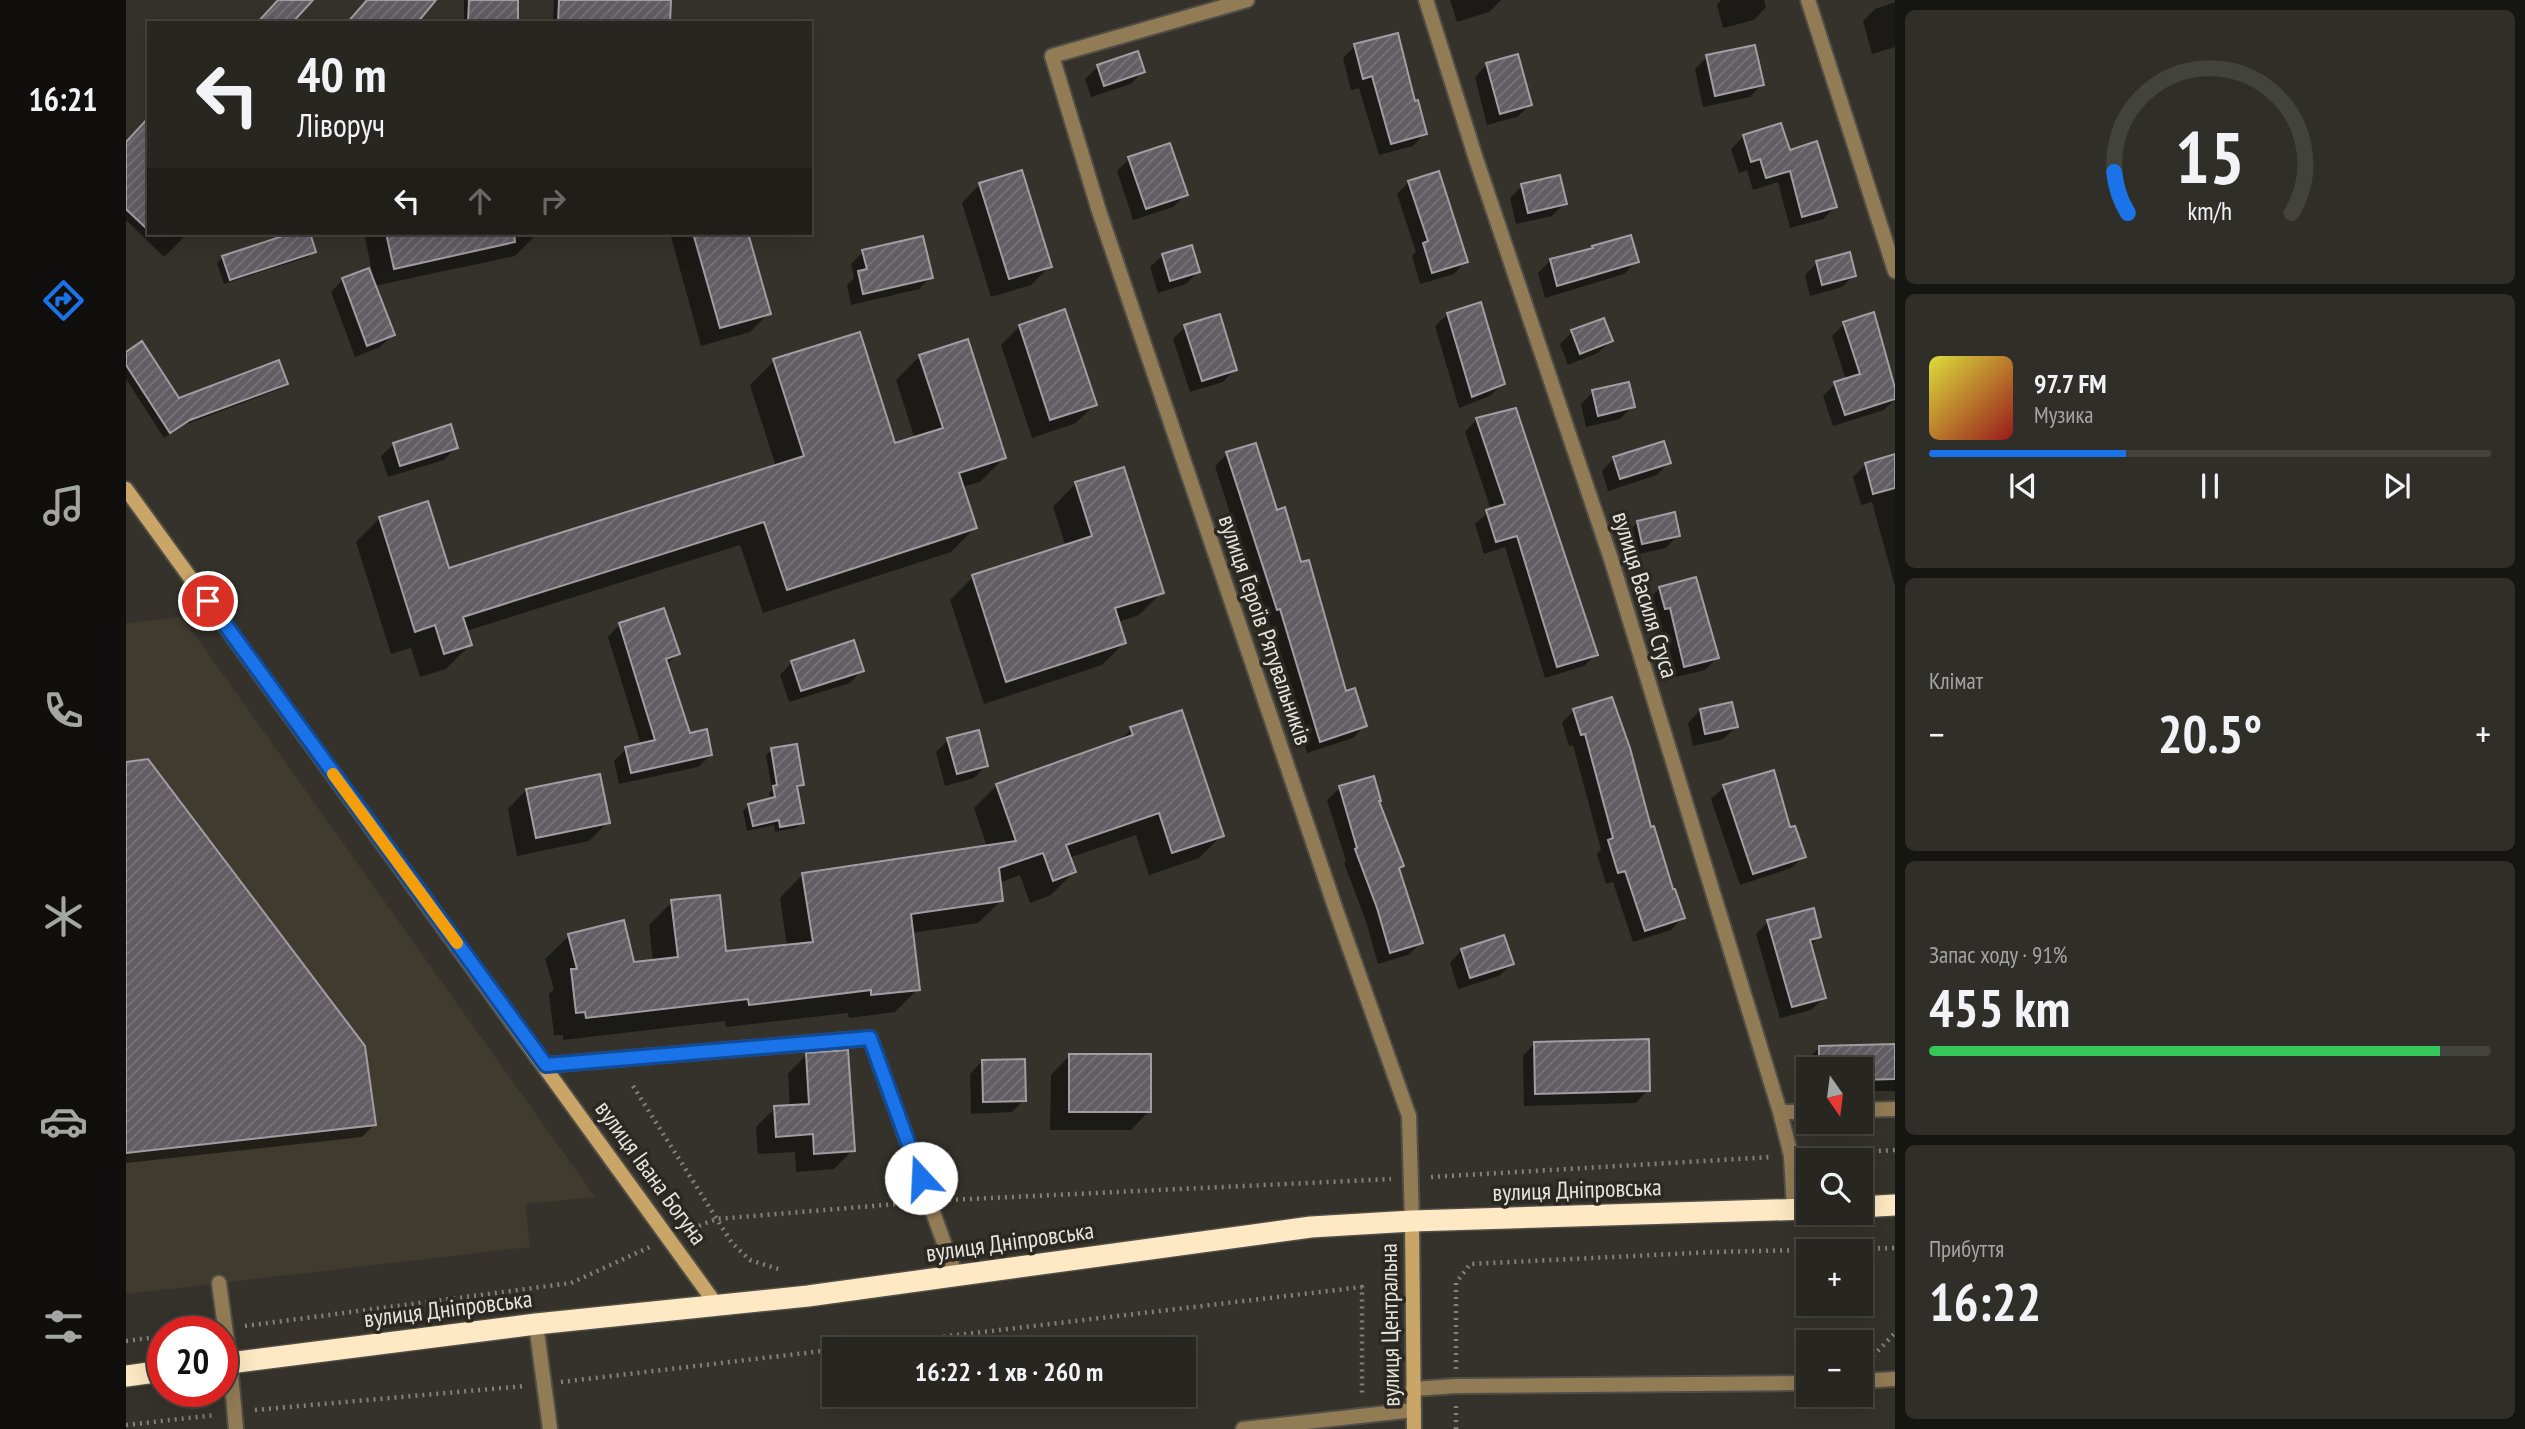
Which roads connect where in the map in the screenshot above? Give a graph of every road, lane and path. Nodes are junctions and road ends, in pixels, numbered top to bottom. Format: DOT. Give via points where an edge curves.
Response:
graph roads {
  1 [pos="1247,0"];
  2 [pos="1426,0"];
  3 [pos="1808,0"];
  4 [pos="1895,271"];
  5 [pos="127,490"];
  6 [pos="546,1065"];
  7 [pos="633,1086"];
  8 [pos="1895,1109"];
  9 [pos="1873,1110"];
  10 [pos="1780,1112"];
  11 [pos="1796,1112"];
  12 [pos="1895,1150"];
  13 [pos="1791,1156"];
  14 [pos="1411,1178"];
  15 [pos="1796,1182"];
  16 [pos="930,1201"];
  17 [pos="1895,1205"];
  18 [pos="1873,1206"];
  19 [pos="1796,1209"];
  20 [pos="716,1219"];
  21 [pos="1412,1221"];
  22 [pos="669,1238"];
  23 [pos="1895,1248"];
  24 [pos="778,1269"];
  25 [pos="956,1276"];
  26 [pos="219,1283"];
  27 [pos="718,1307"];
  28 [pos="223,1316"];
  29 [pos="536,1324"];
  30 [pos="238,1327"];
  31 [pos="1895,1333"];
  32 [pos="147,1338"];
  33 [pos="126,1340"];
  34 [pos="1873,1356"];
  35 [pos="238,1361"];
  36 [pos="147,1373"];
  37 [pos="126,1376"];
  38 [pos="1895,1379"];
  39 [pos="1873,1380"];
  40 [pos="1796,1382"];
  41 [pos="544,1384"];
  42 [pos="1456,1386"];
  43 [pos="1413,1389"];
  44 [pos="234,1407"];
  45 [pos="1414,1410"];
  46 [pos="235,1412"];
  47 [pos="1363,1415"];
  48 [pos="126,1425"];
  49 [pos="236,1429"];
  50 [pos="550,1429"];
  51 [pos="1243,1429"];
  52 [pos="1414,1429"];
  53 [pos="1456,1429"];
  1 -- 14 [label="street, вулиця Героїв Рятувальників" via="1052,56 1103,224 1409,1116"];
  2 -- 10 [label="street, вулиця Василя Стуса" via="1611,559"];
  3 -- 4 [label="street"];
  5 -- 6 [label="street, вулиця Івана Богуна"];
  6 -- 16 [label="street" via="870,1038"];
  6 -- 22 [label="street, вулиця Івана Богуна"];
  7 -- 20 [label="path"];
  8 -- 9 [label="street"];
  10 -- 11 [label="street"];
  10 -- 13 [label="street, вулиця Василя Стуса"];
  12 -- 13 [label="path"];
  13 -- 14 [label="path"];
  13 -- 15 [label="street, вулиця Василя Стуса"];
  14 -- 16 [label="path"];
  14 -- 21 [label="street, вулиця Героїв Рятувальників"];
  16 -- 20 [label="path"];
  16 -- 25 [label="street"];
  17 -- 18 [label="highway"];
  19 -- 21 [label="highway, вулиця Дніпровська"];
  20 -- 22 [label="path"];
  20 -- 24 [label="path" via="750,1260"];
  21 -- 25 [label="highway, вулиця Дніпровська" via="1311,1227"];
  21 -- 43 [label="street, вулиця Центральна"];
  22 -- 27 [label="street, вулиця Івана Богуна"];
  22 -- 30 [label="path" via="571,1283"];
  23 -- 42 [label="path" via="1470,1264 1456,1283"];
  25 -- 27 [label="highway, вулиця Дніпровська"];
  26 -- 28 [label="street"];
  27 -- 29 [label="highway, вулиця Дніпровська"];
  29 -- 35 [label="highway, вулиця Дніпровська"];
  29 -- 41 [label="street"];
  31 -- 34 [label="path"];
  32 -- 33 [label="path"];
  36 -- 37 [label="highway"];
  38 -- 39 [label="street"];
  40 -- 42 [label="street"];
  41 -- 46 [label="path"];
  41 -- 47 [label="path" via="1362,1287"];
  41 -- 50 [label="street"];
  42 -- 43 [label="street"];
  42 -- 53 [label="path"];
  43 -- 45 [label="street, вулиця Центральна"];
  44 -- 46 [label="street"];
  45 -- 47 [label="street"];
  45 -- 52 [label="street, вулиця Центральна"];
  46 -- 48 [label="path"];
  46 -- 49 [label="street"];
  47 -- 51 [label="street"];
}
